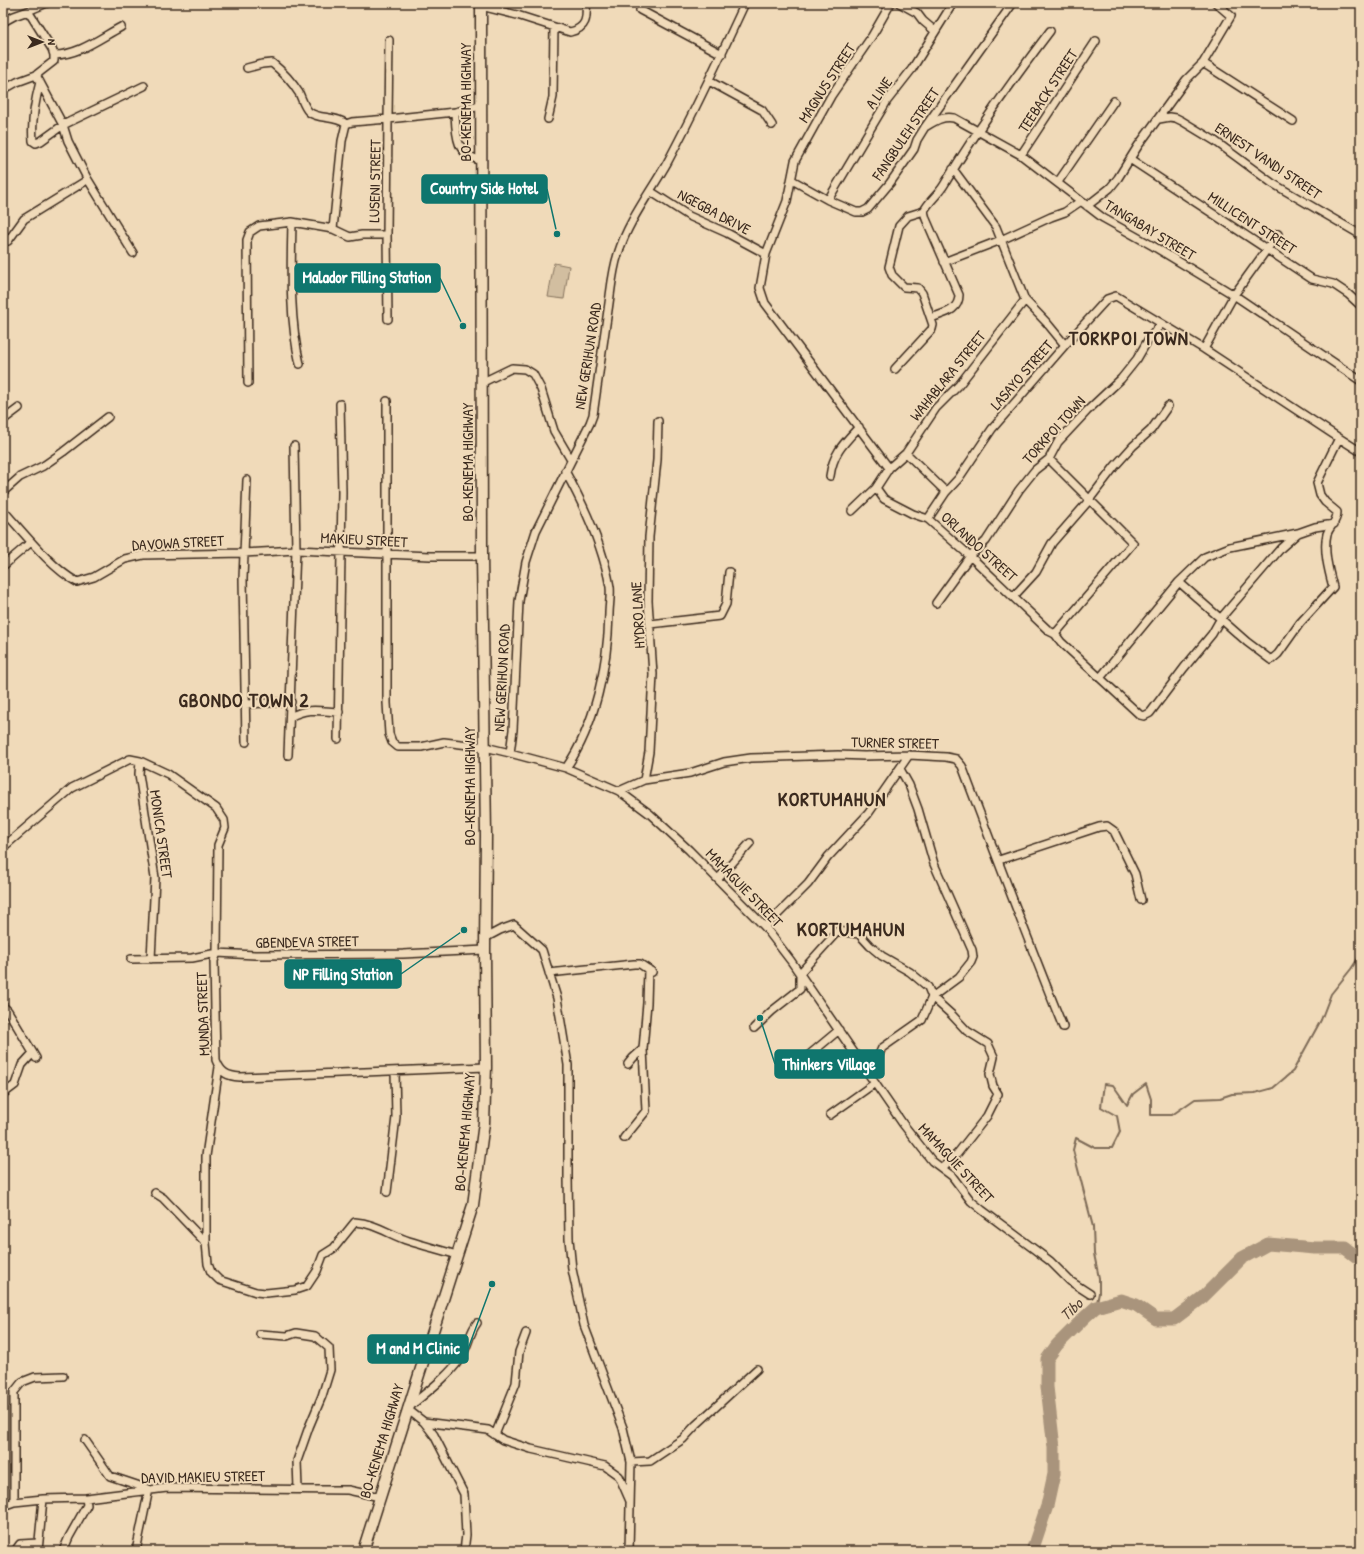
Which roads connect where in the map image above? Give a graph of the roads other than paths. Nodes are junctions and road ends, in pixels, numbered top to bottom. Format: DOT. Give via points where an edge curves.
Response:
graph roads {
  1 [pos="46,3"];
  2 [pos="586,3"];
  3 [pos="745,3"];
  4 [pos="891,3"];
  5 [pos="900,3"];
  6 [pos="953,3"];
  7 [pos="1013,3"];
  8 [pos="1216,3"];
  9 [pos="481,4"];
  10 [pos="640,10"];
  11 [pos="28,11"];
  12 [pos="3,22"];
  13 [pos="121,27"];
  14 [pos="554,27"];
  15 [pos="935,31"];
  16 [pos="1050,31"];
  17 [pos="389,40"];
  18 [pos="1096,41"];
  19 [pos="722,54"];
  20 [pos="54,56"];
  21 [pos="1203,63"];
  22 [pos="247,68"];
  23 [pos="36,75"];
  24 [pos="709,81"];
  25 [pos="40,82"];
  26 [pos="144,86"];
  27 [pos="3,90"];
  28 [pos="1114,101"];
  29 [pos="480,106"];
  30 [pos="455,112"];
  31 [pos="388,119"];
  32 [pos="548,119"];
  33 [pos="1158,119"];
  34 [pos="1293,121"];
  35 [pos="346,124"];
  36 [pos="63,125"];
  37 [pos="772,126"];
  38 [pos="925,128"];
  39 [pos="977,131"];
  40 [pos="1021,155"];
  41 [pos="1130,159"];
  42 [pos="481,160"];
  43 [pos="953,169"];
  44 [pos="87,178"];
  45 [pos="792,180"];
  46 [pos="1058,182"];
  47 [pos="650,191"];
  48 [pos="828,200"];
  49 [pos="1081,201"];
  50 [pos="1087,206"];
  51 [pos="924,211"];
  52 [pos="292,222"];
  53 [pos="333,228"];
  54 [pos="1278,234"];
  55 [pos="387,235"];
  56 [pos="1361,235"];
  57 [pos="1001,240"];
  58 [pos="8,241"];
  59 [pos="1268,249"];
  60 [pos="133,253"];
  61 [pos="766,254"];
  62 [pos="944,262"];
  63 [pos="1234,295"];
  64 [pos="1025,300"];
  65 [pos="1361,306"];
  66 [pos="931,318"];
  67 [pos="388,319"];
  68 [pos="1161,324"];
  69 [pos="1065,344"];
  70 [pos="1204,349"];
  71 [pos="300,364"];
  72 [pos="895,369"];
  73 [pos="1361,381"];
  74 [pos="483,382"];
  75 [pos="248,383"];
  76 [pos="387,401"];
  77 [pos="340,404"];
  78 [pos="1168,406"];
  79 [pos="19,408"];
  80 [pos="108,417"];
  81 [pos="3,420"];
  82 [pos="658,421"];
  83 [pos="858,427"];
  84 [pos="1338,438"];
  85 [pos="294,446"];
  86 [pos="1361,452"];
  87 [pos="906,453"];
  88 [pos="1049,459"];
  89 [pos="571,460"];
  90 [pos="890,468"];
  91 [pos="565,471"];
  92 [pos="830,476"];
  93 [pos="247,480"];
  94 [pos="876,488"];
  95 [pos="3,492"];
  96 [pos="946,492"];
  97 [pos="1089,500"];
  98 [pos="3,510"];
  99 [pos="852,511"];
  100 [pos="928,520"];
  101 [pos="1334,524"];
  102 [pos="1298,533"];
  103 [pos="31,542"];
  104 [pos="296,550"];
  105 [pos="341,551"];
  106 [pos="244,553"];
  107 [pos="387,554"];
  108 [pos="482,556"];
  109 [pos="970,556"];
  110 [pos="3,566"];
  111 [pos="729,572"];
  112 [pos="1179,582"];
  113 [pos="1014,596"];
  114 [pos="936,603"];
  115 [pos="1221,618"];
  116 [pos="650,624"];
  117 [pos="1055,634"];
  118 [pos="1100,678"];
  119 [pos="291,702"];
  120 [pos="245,704"];
  121 [pos="339,712"];
  122 [pos="290,717"];
  123 [pos="338,739"];
  124 [pos="246,742"];
  125 [pos="485,747"];
  126 [pos="510,753"];
  127 [pos="288,755"];
  128 [pos="909,755"];
  129 [pos="140,761"];
  130 [pos="566,768"];
  131 [pos="900,769"];
  132 [pos="644,780"];
  133 [pos="619,791"];
  134 [pos="750,843"];
  135 [pos="3,845"];
  136 [pos="999,860"];
  137 [pos="718,879"];
  138 [pos="1141,900"];
  139 [pos="765,927"];
  140 [pos="485,938"];
  141 [pos="485,950"];
  142 [pos="217,953"];
  143 [pos="131,959"];
  144 [pos="151,959"];
  145 [pos="549,973"];
  146 [pos="800,973"];
  147 [pos="932,997"];
  148 [pos="3,1006"];
  149 [pos="1063,1027"];
  150 [pos="754,1028"];
  151 [pos="838,1030"];
  152 [pos="643,1049"];
  153 [pos="860,1063"];
  154 [pos="628,1064"];
  155 [pos="797,1065"];
  156 [pos="486,1066"];
  157 [pos="219,1067"];
  158 [pos="395,1071"];
  159 [pos="875,1083"];
  160 [pos="3,1094"];
  161 [pos="830,1115"];
  162 [pos="624,1138"];
  163 [pos="942,1168"];
  164 [pos="387,1192"];
  165 [pos="154,1193"];
  166 [pos="206,1242"];
  167 [pos="458,1255"];
  168 [pos="1090,1294"];
  169 [pos="477,1322"];
  170 [pos="526,1332"];
  171 [pos="260,1334"];
  172 [pos="757,1369"];
  173 [pos="63,1376"];
  174 [pos="407,1409"];
  175 [pos="424,1422"];
  176 [pos="495,1435"];
  177 [pos="85,1440"];
  178 [pos="631,1462"];
  179 [pos="149,1489"];
  180 [pos="298,1489"];
  181 [pos="380,1497"];
  182 [pos="86,1498"];
  183 [pos="43,1499"];
  184 [pos="14,1502"];
  185 [pos="630,1503"];
  186 [pos="3,1506"];
  187 [pos="38,1547"];
  188 [pos="15,1551"];
  189 [pos="63,1551"];
  190 [pos="136,1551"];
  191 [pos="363,1551"];
  192 [pos="464,1551"];
  193 [pos="629,1551"];
  1 -- 11 [label="street"];
  2 -- 14 [label="street" via="587,16 580,28 570,32"];
  3 -- 19 [label="street, NEW GERIHUN ROAD"];
  4 -- 45 [label="street, MAGNUS STREET" via="831,96 802,147 795,162"];
  5 -- 15 [label="street" via="917,13"];
  6 -- 15 [label="street, A LINE"];
  7 -- 38 [label="street, FANGBULEH STREET"];
  8 -- 21 [label="street" via="1231,16"];
  9 -- 14 [label="street"];
  9 -- 29 [label="highway, BO-KENEMA HIGHWAY"];
  10 -- 19 [label="street"];
  11 -- 12 [label="street"];
  11 -- 20 [label="street"];
  13 -- 20 [label="street" via="76,52"];
  14 -- 32 [label="street" via="553,97"];
  15 -- 48 [label="street, A LINE" via="912,69 888,101"];
  16 -- 39 [label="street"];
  17 -- 31 [label="street"];
  18 -- 40 [label="street, TEEBACK STREET"];
  19 -- 24 [label="street, NEW GERIHUN ROAD"];
  20 -- 23 [label="street" via="54,61"];
  21 -- 33 [label="street" via="1186,80"];
  21 -- 34 [label="street"];
  22 -- 35 [label="street" via="272,63 281,70 308,111 315,115 342,120"];
  23 -- 25 [label="street"];
  23 -- 27 [label="street"];
  24 -- 37 [label="street" via="762,110"];
  24 -- 47 [label="street, NEW GERIHUN ROAD"];
  25 -- 36 [label="street"];
  25 -- 36 [label="street" via="35,103 33,141 41,141"];
  26 -- 36 [label="street"];
  28 -- 46 [label="street"];
  29 -- 30 [label="street, LUSENI STREET"];
  29 -- 42 [label="highway, BO-KENEMA HIGHWAY"];
  30 -- 31 [label="street, LUSENI STREET"];
  30 -- 42 [label="street" via="460,147 468,156"];
  31 -- 35 [label="street"];
  31 -- 55 [label="street, LUSENI STREET"];
  33 -- 41 [label="street"];
  33 -- 56 [label="street, ERNEST VANDI STREET" via="1170,117 1182,121 1215,141 1272,183"];
  35 -- 53 [label="street"];
  36 -- 44 [label="street" via="68,141"];
  38 -- 39 [label="street, TANGABAY STREET" via="947,116"];
  38 -- 48 [label="street, FANGBULEH STREET" via="890,183 868,208 856,212"];
  39 -- 40 [label="street, TANGABAY STREET"];
  39 -- 43 [label="street"];
  40 -- 46 [label="street, TANGABAY STREET"];
  41 -- 50 [label="street" via="1110,188"];
  41 -- 59 [label="street, MILLICENT STREET"];
  42 -- 74 [label="highway, BO-KENEMA HIGHWAY"];
  43 -- 51 [label="street"];
  43 -- 57 [label="street" via="996,227"];
  44 -- 58 [label="street" via="24,219"];
  44 -- 60 [label="street"];
  45 -- 48 [label="street, FANGBULEH STREET"];
  45 -- 61 [label="street, MAGNUS STREET" via="787,201"];
  46 -- 49 [label="street, TANGABAY STREET"];
  47 -- 61 [label="street, NGEGBA DRIVE" via="689,216"];
  47 -- 89 [label="street, NEW GERIHUN ROAD" via="625,234 618,254 611,283 593,415"];
  49 -- 50 [label="street, TANGABAY STREET"];
  49 -- 57 [label="street" via="1065,212"];
  50 -- 63 [label="street, TANGABAY STREET"];
  51 -- 62 [label="street"];
  51 -- 66 [label="street" via="908,216 899,226 889,267 892,276 904,287 918,288"];
  52 -- 53 [label="street, LUSENI STREET"];
  52 -- 71 [label="street" via="292,310 295,346"];
  52 -- 75 [label="street, LUSENI STREET" via="259,226 250,232 247,240"];
  53 -- 55 [label="street, LUSENI STREET" via="350,237"];
  54 -- 59 [label="street"];
  55 -- 67 [label="street"];
  57 -- 62 [label="street"];
  57 -- 64 [label="street"];
  59 -- 63 [label="street"];
  59 -- 65 [label="street, MILLICENT STREET" via="1312,278 1333,284"];
  61 -- 83 [label="street" via="760,288 765,303"];
  62 -- 66 [label="street" via="959,301 954,308"];
  63 -- 70 [label="street"];
  63 -- 73 [label="street, TANGABAY STREET"];
  64 -- 69 [label="street"];
  64 -- 87 [label="street, WAHABLARA STREET" via="959,385 936,408"];
  66 -- 72 [label="street" via="932,329"];
  68 -- 69 [label="street, LASAYO STREET" via="1116,296 1108,299"];
  68 -- 70 [label="street, LASAYO STREET"];
  68 -- 88 [label="street, TORKPOI TOWN" via="1148,340 1138,359 1058,442"];
  69 -- 96 [label="street, LASAYO STREET" via="992,429 959,478"];
  70 -- 84 [label="street, LASAYO STREET"];
  74 -- 89 [label="street" via="512,368 525,369 533,374 542,389 554,431"];
  74 -- 108 [label="highway, BO-KENEMA HIGHWAY"];
  76 -- 107 [label="street, NEW GERIHUN ROAD"];
  77 -- 105 [label="street"];
  78 -- 97 [label="street" via="1151,430 1115,466"];
  79 -- 81 [label="street"];
  80 -- 95 [label="street" via="43,466 20,477"];
  82 -- 116 [label="street, HYDRO LANE" via="658,460 649,537"];
  83 -- 90 [label="street"];
  83 -- 92 [label="street" via="838,449"];
  84 -- 86 [label="street, LASAYO STREET"];
  84 -- 101 [label="street" via="1317,483 1320,495 1337,512"];
  85 -- 104 [label="street"];
  87 -- 90 [label="street, WAHABLARA STREET"];
  87 -- 96 [label="street"];
  88 -- 97 [label="street"];
  88 -- 109 [label="street, TORKPOI TOWN" via="1035,470 986,541"];
  89 -- 91 [label="street, NEW GERIHUN ROAD"];
  90 -- 94 [label="street"];
  91 -- 126 [label="street, NEW GERIHUN ROAD" via="536,531 526,562 519,601"];
  91 -- 130 [label="street" via="577,492 597,540 610,588 606,657 592,718"];
  93 -- 106 [label="street"];
  94 -- 99 [label="street"];
  94 -- 100 [label="street, ORLANDO STREET" via="884,499"];
  96 -- 100 [label="street, LASAYO STREET"];
  97 -- 113 [label="street" via="1052,543 1036,572"];
  97 -- 117 [label="street" via="1133,543"];
  98 -- 103 [label="street, DAVOWA STREET"];
  100 -- 109 [label="street, ORLANDO STREET"];
  101 -- 102 [label="street"];
  101 -- 115 [label="street" via="1327,534 1326,556 1333,587 1271,660"];
  102 -- 112 [label="street" via="1230,547 1205,557"];
  102 -- 115 [label="street" via="1281,548"];
  103 -- 106 [label="street, DAVOWA STREET" via="67,576 77,582 94,577 125,559 143,556"];
  103 -- 110 [label="street"];
  104 -- 105 [label="street, MAKIEU STREET"];
  104 -- 106 [label="street, MAKIEU STREET"];
  104 -- 119 [label="street" via="290,669"];
  105 -- 107 [label="street, MAKIEU STREET"];
  105 -- 121 [label="street"];
  106 -- 120 [label="street"];
  107 -- 108 [label="street, MAKIEU STREET"];
  107 -- 125 [label="street, NEW GERIHUN ROAD" via="387,703 388,734 392,742 398,747 421,747 444,742"];
  108 -- 125 [label="highway, BO-KENEMA HIGHWAY"];
  109 -- 113 [label="street, ORLANDO STREET"];
  109 -- 114 [label="street, TORKPOI TOWN"];
  111 -- 116 [label="street" via="726,604 720,616"];
  112 -- 115 [label="street"];
  112 -- 118 [label="street"];
  113 -- 117 [label="street, ORLANDO STREET"];
  115 -- 118 [label="street, ORLANDO STREET" via="1212,634 1150,713 1144,716"];
  116 -- 132 [label="street, HYDRO LANE" via="653,653 652,686 649,752"];
  117 -- 118 [label="street, ORLANDO STREET"];
  119 -- 120 [label="street"];
  119 -- 122 [label="street"];
  120 -- 124 [label="street"];
  121 -- 122 [label="street" via="301,711"];
  121 -- 123 [label="street"];
  122 -- 127 [label="street"];
  125 -- 126 [label="street, NEW GERIHUN ROAD"];
  125 -- 140 [label="highway, BO-KENEMA HIGHWAY"];
  126 -- 130 [label="street, MAMAGUIE STREET"];
  128 -- 131 [label="street"];
  128 -- 132 [label="street, TURNER STREET" via="751,758 724,762 690,773"];
  128 -- 136 [label="street, TURNER STREET" via="956,759 962,766"];
  129 -- 135 [label="street" via="130,759 72,788"];
  129 -- 142 [label="street, MUNDA STREET" via="168,774 216,808 224,820 225,828 218,845"];
  129 -- 144 [label="street, MONICA STREET" via="139,774 155,878"];
  130 -- 133 [label="street, MAMAGUIE STREET"];
  131 -- 139 [label="street" via="868,814 828,857 808,884"];
  131 -- 147 [label="street" via="918,809 934,864 973,957 959,977"];
  132 -- 133 [label="street"];
  133 -- 137 [label="street, MAMAGUIE STREET" via="650,814"];
  134 -- 137 [label="street"];
  136 -- 138 [label="street" via="1108,826 1114,832 1136,874"];
  136 -- 149 [label="street, TURNER STREET"];
  137 -- 139 [label="street, MAMAGUIE STREET"];
  139 -- 146 [label="street, MAMAGUIE STREET"];
  140 -- 141 [label="highway, BO-KENEMA HIGHWAY"];
  140 -- 145 [label="street" via="514,925 542,950"];
  141 -- 142 [label="street, GBENDEVA STREET" via="403,954"];
  141 -- 156 [label="highway, BO-KENEMA HIGHWAY"];
  142 -- 144 [label="street, GBENDEVA STREET" via="192,958"];
  142 -- 157 [label="street, MUNDA STREET" via="214,961 214,989 216,1060"];
  143 -- 144 [label="street, GBENDEVA STREET"];
  145 -- 152 [label="street" via="634,964 640,964 650,971"];
  145 -- 178 [label="street" via="557,998 568,1064 569,1239 572,1269 584,1325 624,1428"];
  146 -- 147 [label="street" via="838,931 844,931 859,934 882,956 910,972 928,987"];
  146 -- 150 [label="street" via="800,989"];
  146 -- 151 [label="street, MAMAGUIE STREET"];
  147 -- 153 [label="street" via="922,1020 882,1048 876,1061"];
  147 -- 163 [label="street" via="967,1031 988,1044 994,1057 990,1074 992,1086 998,1094 987,1116"];
  148 -- 160 [label="street" via="34,1056 22,1065 15,1085"];
  151 -- 153 [label="street, MAMAGUIE STREET"];
  151 -- 155 [label="street"];
  152 -- 154 [label="street"];
  152 -- 162 [label="street" via="646,1112"];
  153 -- 159 [label="street, MAMAGUIE STREET"];
  156 -- 158 [label="street, MUNDA STREET"];
  156 -- 167 [label="highway, BO-KENEMA HIGHWAY" via="484,1123 473,1206"];
  157 -- 158 [label="street, MUNDA STREET" via="226,1075 240,1077"];
  157 -- 166 [label="street" via="206,1156"];
  158 -- 164 [label="street" via="396,1117"];
  159 -- 161 [label="street"];
  159 -- 163 [label="street, MAMAGUIE STREET" via="909,1132 932,1161"];
  163 -- 168 [label="street, MAMAGUIE STREET" via="952,1176 971,1201 1050,1261 1070,1281"];
  165 -- 166 [label="street" via="163,1198"];
  166 -- 167 [label="street" via="208,1264 211,1272 219,1280 266,1293 308,1286 323,1255 334,1248 355,1222 383,1230 407,1241"];
  167 -- 174 [label="highway, BO-KENEMA HIGHWAY"];
  169 -- 174 [label="street" via="461,1358 443,1379"];
  170 -- 176 [label="street" via="519,1352 516,1383"];
  171 -- 180 [label="street" via="315,1336 329,1348 330,1370 297,1461"];
  172 -- 178 [label="street" via="683,1439 650,1461"];
  173 -- 184 [label="street" via="35,1378 22,1382 14,1392"];
  174 -- 175 [label="street"];
  174 -- 181 [label="highway, BO-KENEMA HIGHWAY"];
  175 -- 176 [label="street" via="488,1430"];
  175 -- 192 [label="street" via="434,1435 464,1494"];
  176 -- 185 [label="street" via="531,1449 606,1466 619,1476"];
  177 -- 179 [label="street" via="110,1476"];
  178 -- 185 [label="street"];
  179 -- 180 [label="street, DAVID MAKIEU STREET"];
  179 -- 182 [label="street, DAVID MAKIEU STREET"];
  179 -- 190 [label="street"];
  180 -- 181 [label="street, DAVID MAKIEU STREET" via="348,1490"];
  181 -- 191 [label="highway, BO-KENEMA HIGHWAY"];
  182 -- 183 [label="street, DAVID MAKIEU STREET"];
  182 -- 189 [label="street" via="86,1505"];
  183 -- 184 [label="street, DAVID MAKIEU STREET"];
  183 -- 187 [label="street"];
  184 -- 186 [label="street, DAVID MAKIEU STREET"];
  185 -- 193 [label="street"];
  187 -- 188 [label="street" via="20,1544"];
}
